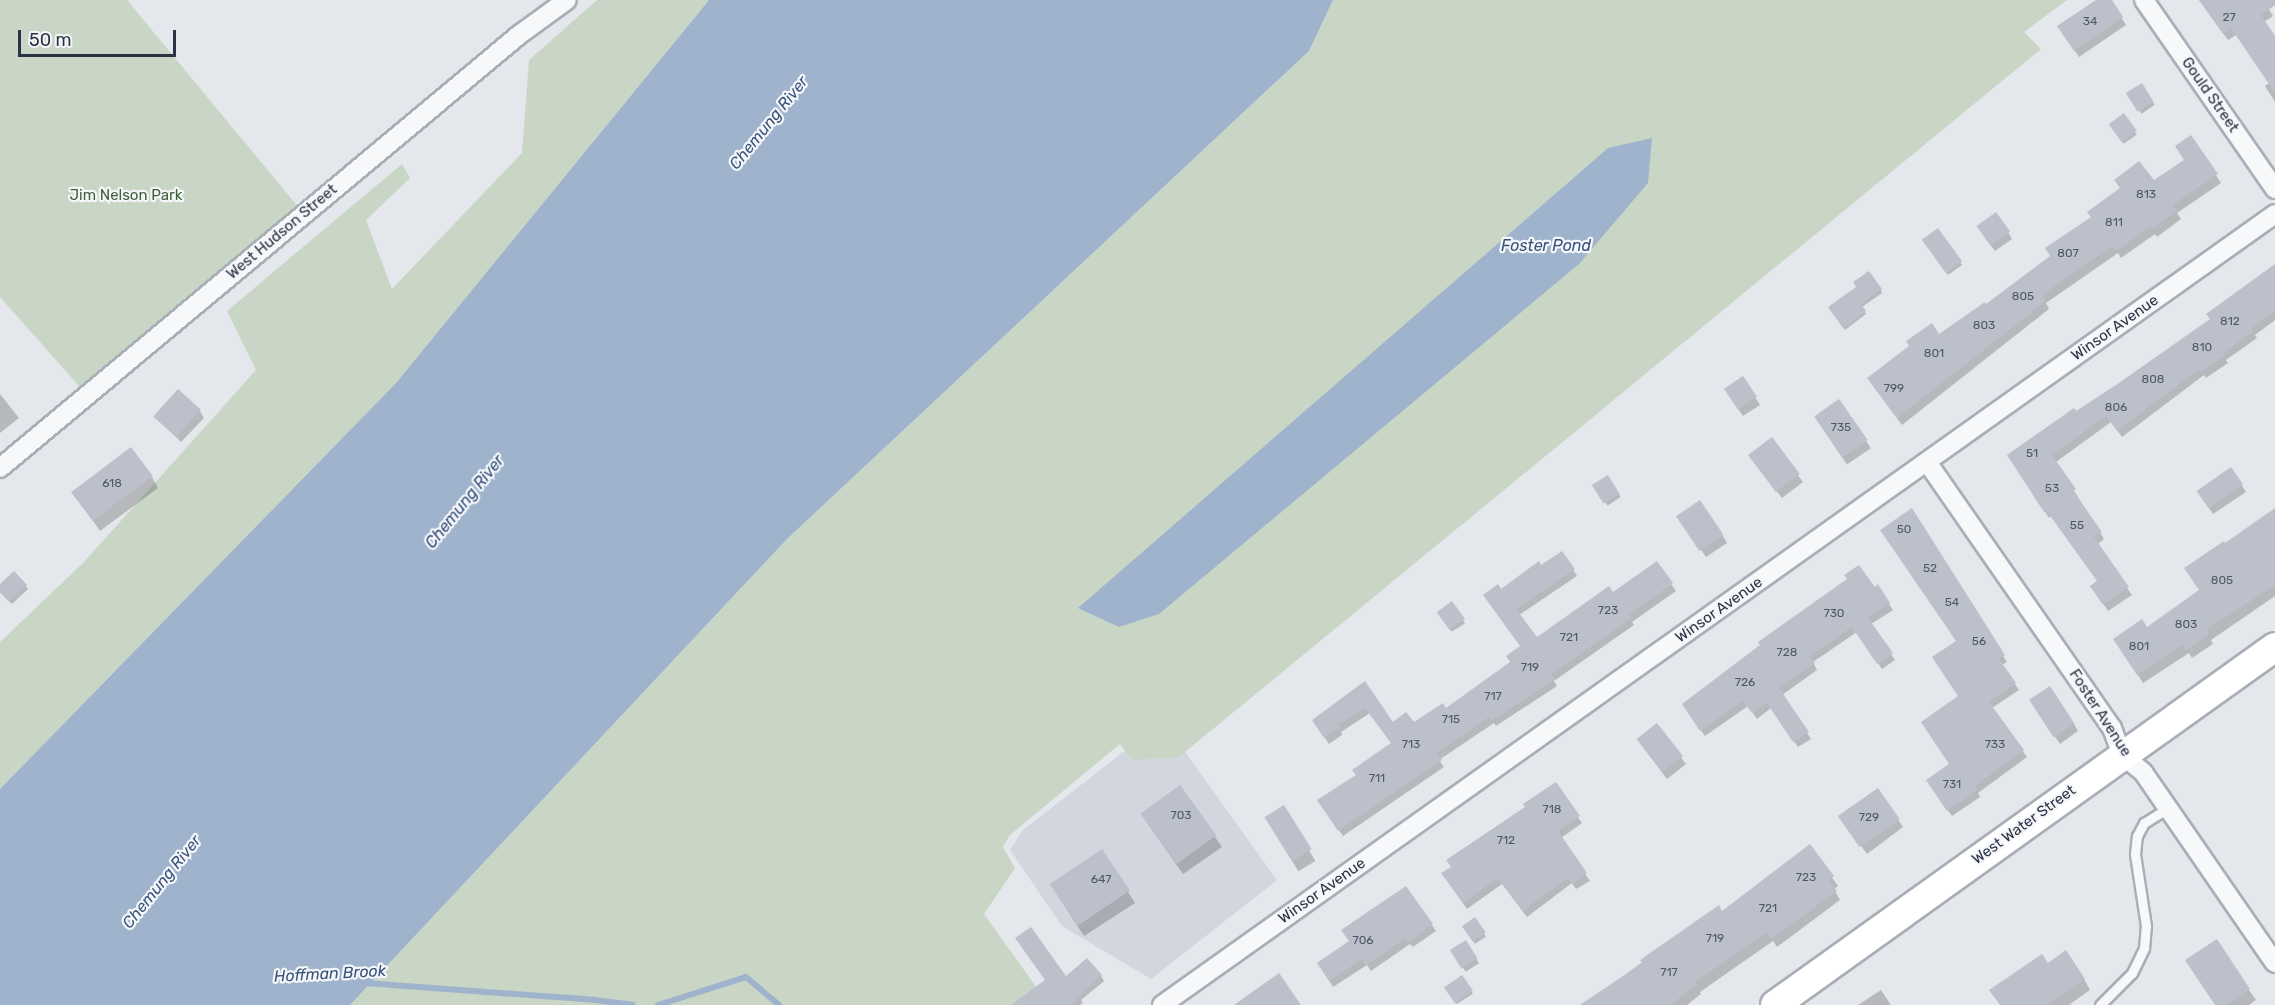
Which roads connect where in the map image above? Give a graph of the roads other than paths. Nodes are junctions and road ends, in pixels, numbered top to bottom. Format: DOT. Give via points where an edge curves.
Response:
graph roads {
  1 [pos="567,0"];
  2 [pos="2144,0"];
  3 [pos="2275,189"];
  4 [pos="2275,214"];
  5 [pos="1927,462"];
  6 [pos="0,468"];
  7 [pos="2275,647"];
  8 [pos="2122,755"];
  9 [pos="2168,808"];
  10 [pos="2275,963"];
  11 [pos="1186,998"];
  12 [pos="1162,1005"];
  13 [pos="1775,1005"];
  14 [pos="2100,1005"];
  1 -- 6 [label="street, West Hudson Street" via="519,35"];
  2 -- 3 [label="street, Gould Street"];
  4 -- 5 [label="street, Winsor Avenue"];
  5 -- 8 [label="street, Foster Avenue" via="2112,728"];
  5 -- 11 [label="street, Winsor Avenue"];
  7 -- 8 [label="main road, West Water Street"];
  8 -- 9 [label="street, Foster Avenue" via="2143,772"];
  8 -- 13 [label="main road, West Water Street"];
  9 -- 10 [label="street, Foster Avenue"];
  9 -- 14 [label="lane" via="2144,823 2137,836 2135,855 2146,926 2144,948 2132,973"];
  11 -- 12 [label="street, Winsor Avenue"];
}
